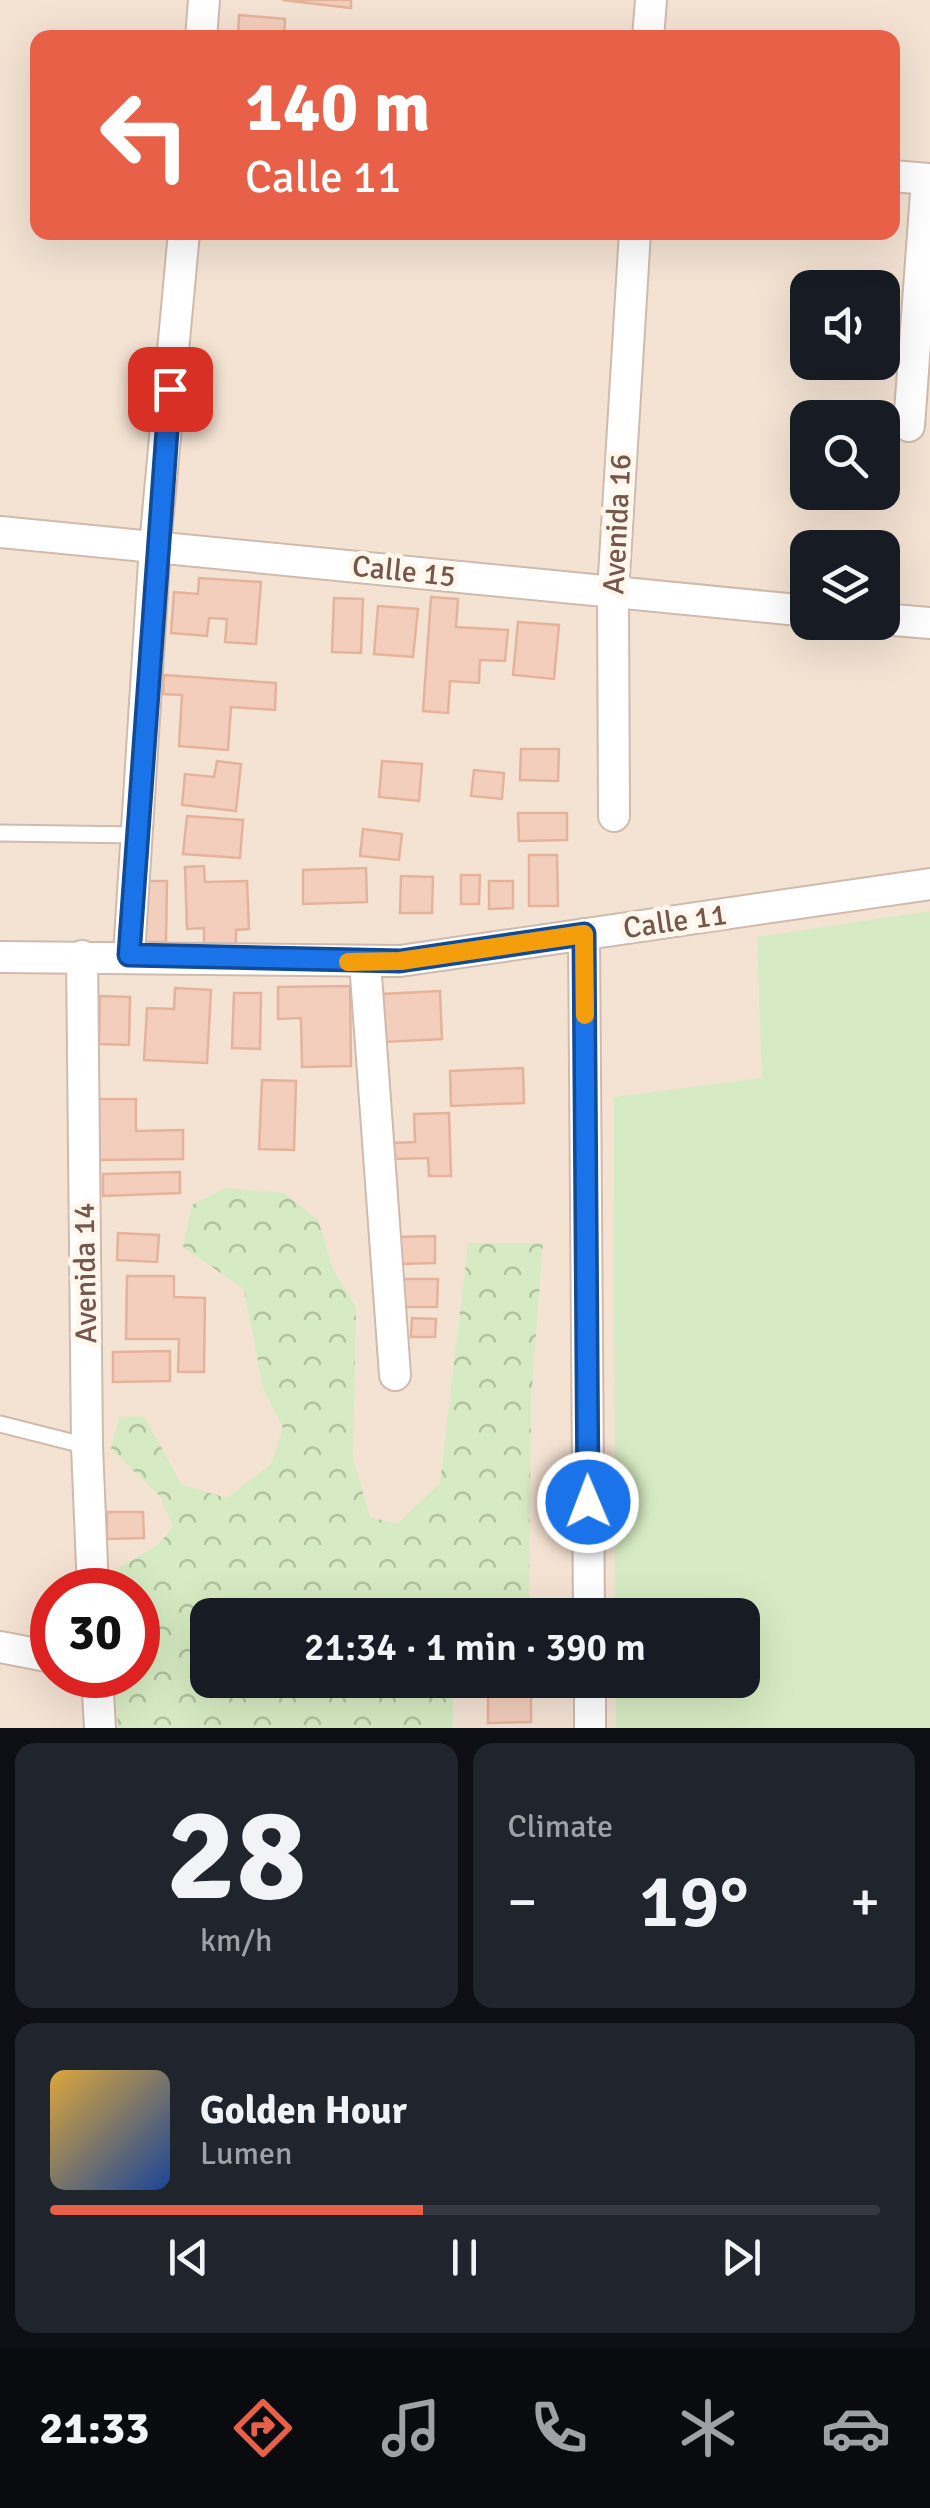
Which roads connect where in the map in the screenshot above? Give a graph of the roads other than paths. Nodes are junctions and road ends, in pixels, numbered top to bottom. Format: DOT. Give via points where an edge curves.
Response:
graph roads {
  1 [pos="204,0"];
  2 [pos="651,0"];
  3 [pos="201,30"];
  4 [pos="649,30"];
  5 [pos="900,177"];
  6 [pos="928,179"];
  7 [pos="183,240"];
  8 [pos="634,240"];
  9 [pos="909,426"];
  10 [pos="0,532"];
  11 [pos="156,546"];
  12 [pos="613,592"];
  13 [pos="790,609"];
  14 [pos="900,620"];
  15 [pos="930,623"];
  16 [pos="614,816"];
  17 [pos="0,833"];
  18 [pos="138,835"];
  19 [pos="930,884"];
  20 [pos="584,934"];
  21 [pos="129,955"];
  22 [pos="82,956"];
  23 [pos="0,957"];
  24 [pos="365,962"];
  25 [pos="395,1375"];
  26 [pos="0,1424"];
  27 [pos="87,1446"];
  28 [pos="92,1568"];
  29 [pos="589,1598"];
  30 [pos="0,1647"];
  31 [pos="30,1653"];
  32 [pos="98,1698"];
  33 [pos="590,1698"];
  34 [pos="100,1728"];
  35 [pos="590,1728"];
  1 -- 3 [label="street"];
  2 -- 4 [label="street"];
  5 -- 6 [label="street"];
  6 -- 9 [label="street"];
  7 -- 11 [label="street"];
  8 -- 12 [label="street, Avenida 16"];
  10 -- 11 [label="street, Calle 15"];
  11 -- 12 [label="street, Calle 15"];
  11 -- 18 [label="street"];
  12 -- 13 [label="street, Calle 15"];
  12 -- 16 [label="street, Avenida 16"];
  14 -- 15 [label="street"];
  17 -- 18 [label="lane"];
  18 -- 21 [label="street"];
  19 -- 20 [label="street, Calle 11"];
  20 -- 24 [label="street, Calle 11"];
  20 -- 29 [label="street"];
  21 -- 22 [label="street, Calle 11"];
  21 -- 24 [label="street, Calle 11"];
  22 -- 23 [label="street, Calle 11"];
  22 -- 27 [label="street, Avenida 14"];
  24 -- 25 [label="street"];
  26 -- 27 [label="lane"];
  27 -- 28 [label="street, Avenida 14"];
  30 -- 31 [label="street"];
  32 -- 34 [label="street"];
  33 -- 35 [label="street"];
}
